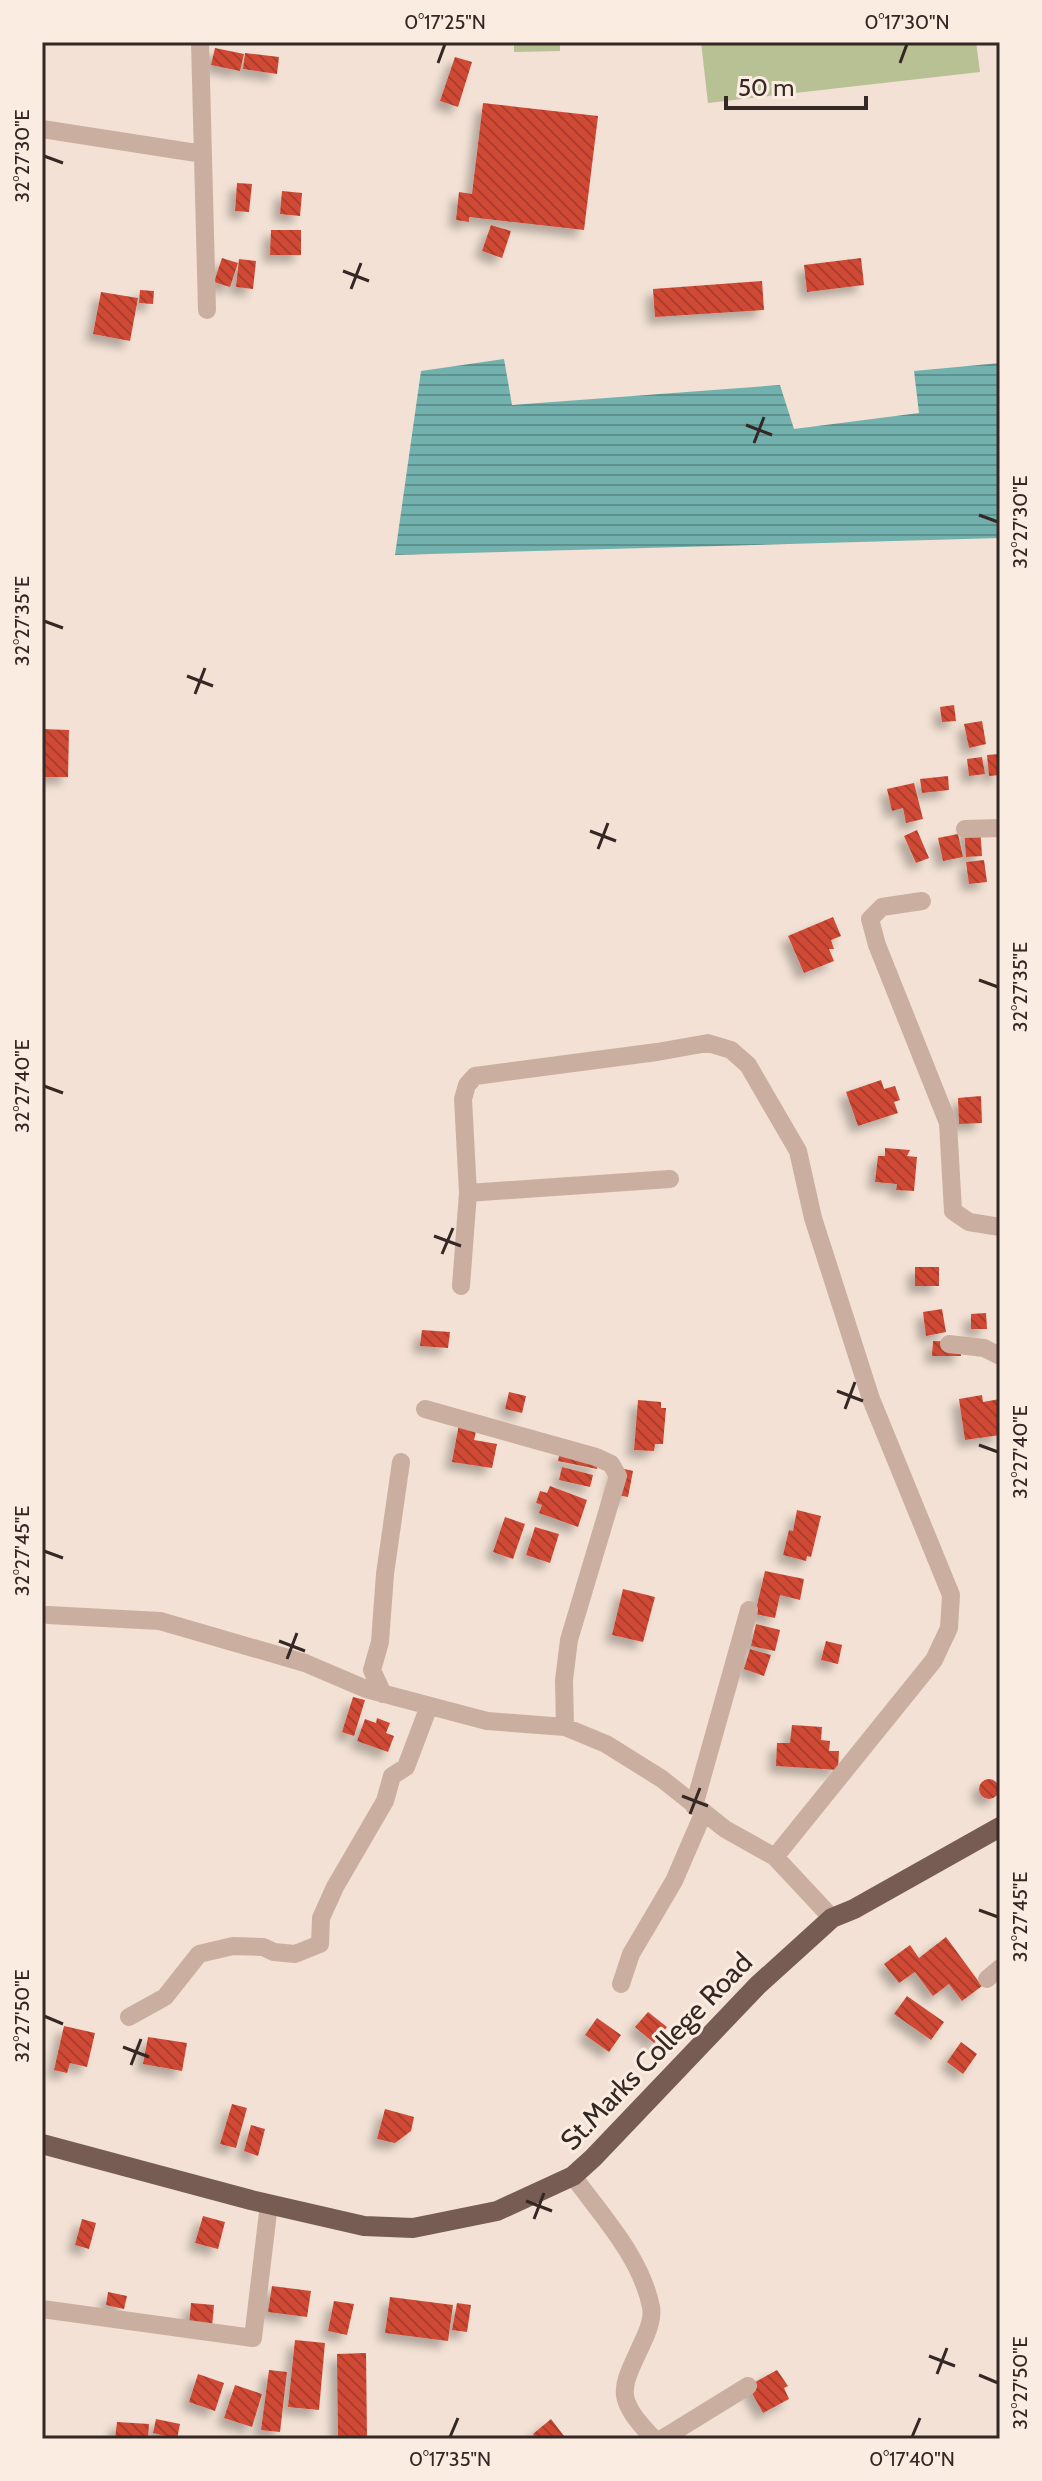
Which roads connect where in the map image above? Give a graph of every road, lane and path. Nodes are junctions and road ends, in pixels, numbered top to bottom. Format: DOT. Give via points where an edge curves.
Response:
graph roads {
  1 [pos="200,42"];
  2 [pos="42,129"];
  3 [pos="203,154"];
  4 [pos="207,310"];
  5 [pos="1000,828"];
  6 [pos="965,829"];
  7 [pos="922,901"];
  8 [pos="670,1179"];
  9 [pos="468,1193"];
  10 [pos="1000,1227"];
  11 [pos="461,1286"];
  12 [pos="949,1344"];
  13 [pos="1000,1356"];
  14 [pos="425,1409"];
  15 [pos="401,1462"];
  16 [pos="749,1610"];
  17 [pos="48,1615"];
  18 [pos="383,1694"];
  19 [pos="429,1706"];
  20 [pos="565,1727"];
  21 [pos="698,1810"];
  22 [pos="1000,1827"];
  23 [pos="775,1857"];
  24 [pos="832,1918"];
  25 [pos="621,1984"];
  26 [pos="129,2017"];
  27 [pos="42,2144"];
  28 [pos="573,2176"];
  29 [pos="269,2204"];
  30 [pos="42,2309"];
  31 [pos="748,2386"];
  32 [pos="654,2439"];
  33 [pos="662,2439"];
  1 -- 3 [label="street"];
  2 -- 3 [label="street"];
  3 -- 4 [label="street"];
  5 -- 6 [label="street"];
  7 -- 10 [label="street" via="882,907 870,919 948,1123 953,1211 969,1222"];
  8 -- 9 [label="street"];
  9 -- 11 [label="street"];
  9 -- 23 [label="street" via="463,1099 475,1076 708,1043 731,1050 748,1065 798,1151 813,1218 871,1399 951,1595 949,1628 934,1660"];
  12 -- 13 [label="street" via="984,1348"];
  14 -- 20 [label="street" via="596,1457 611,1464 618,1476 569,1640"];
  15 -- 18 [label="street" via="380,1642 372,1670"];
  16 -- 21 [label="street"];
  17 -- 18 [label="street" via="160,1621 305,1663"];
  18 -- 19 [label="street"];
  19 -- 20 [label="street" via="487,1721"];
  19 -- 26 [label="street" via="406,1767 392,1776 385,1801 335,1887 321,1918 320,1944 295,1954 233,1946 199,1954 165,1997"];
  20 -- 21 [label="street" via="662,1779"];
  21 -- 23 [label="street"];
  21 -- 25 [label="street" via="674,1881 631,1954"];
  22 -- 24 [label="main road, St.Marks College Road"];
  23 -- 24 [label="street"];
  24 -- 28 [label="main road, St.Marks College Road" via="758,1985"];
  27 -- 29 [label="main road, St.Marks College Road"];
  28 -- 29 [label="main road, St.Marks College Road" via="497,2211 413,2228 364,2226"];
  28 -- 32 [label="street" via="636,2264 652,2310 623,2387 632,2416"];
  29 -- 30 [label="street" via="253,2338"];
  31 -- 33 [label="street"];
}
